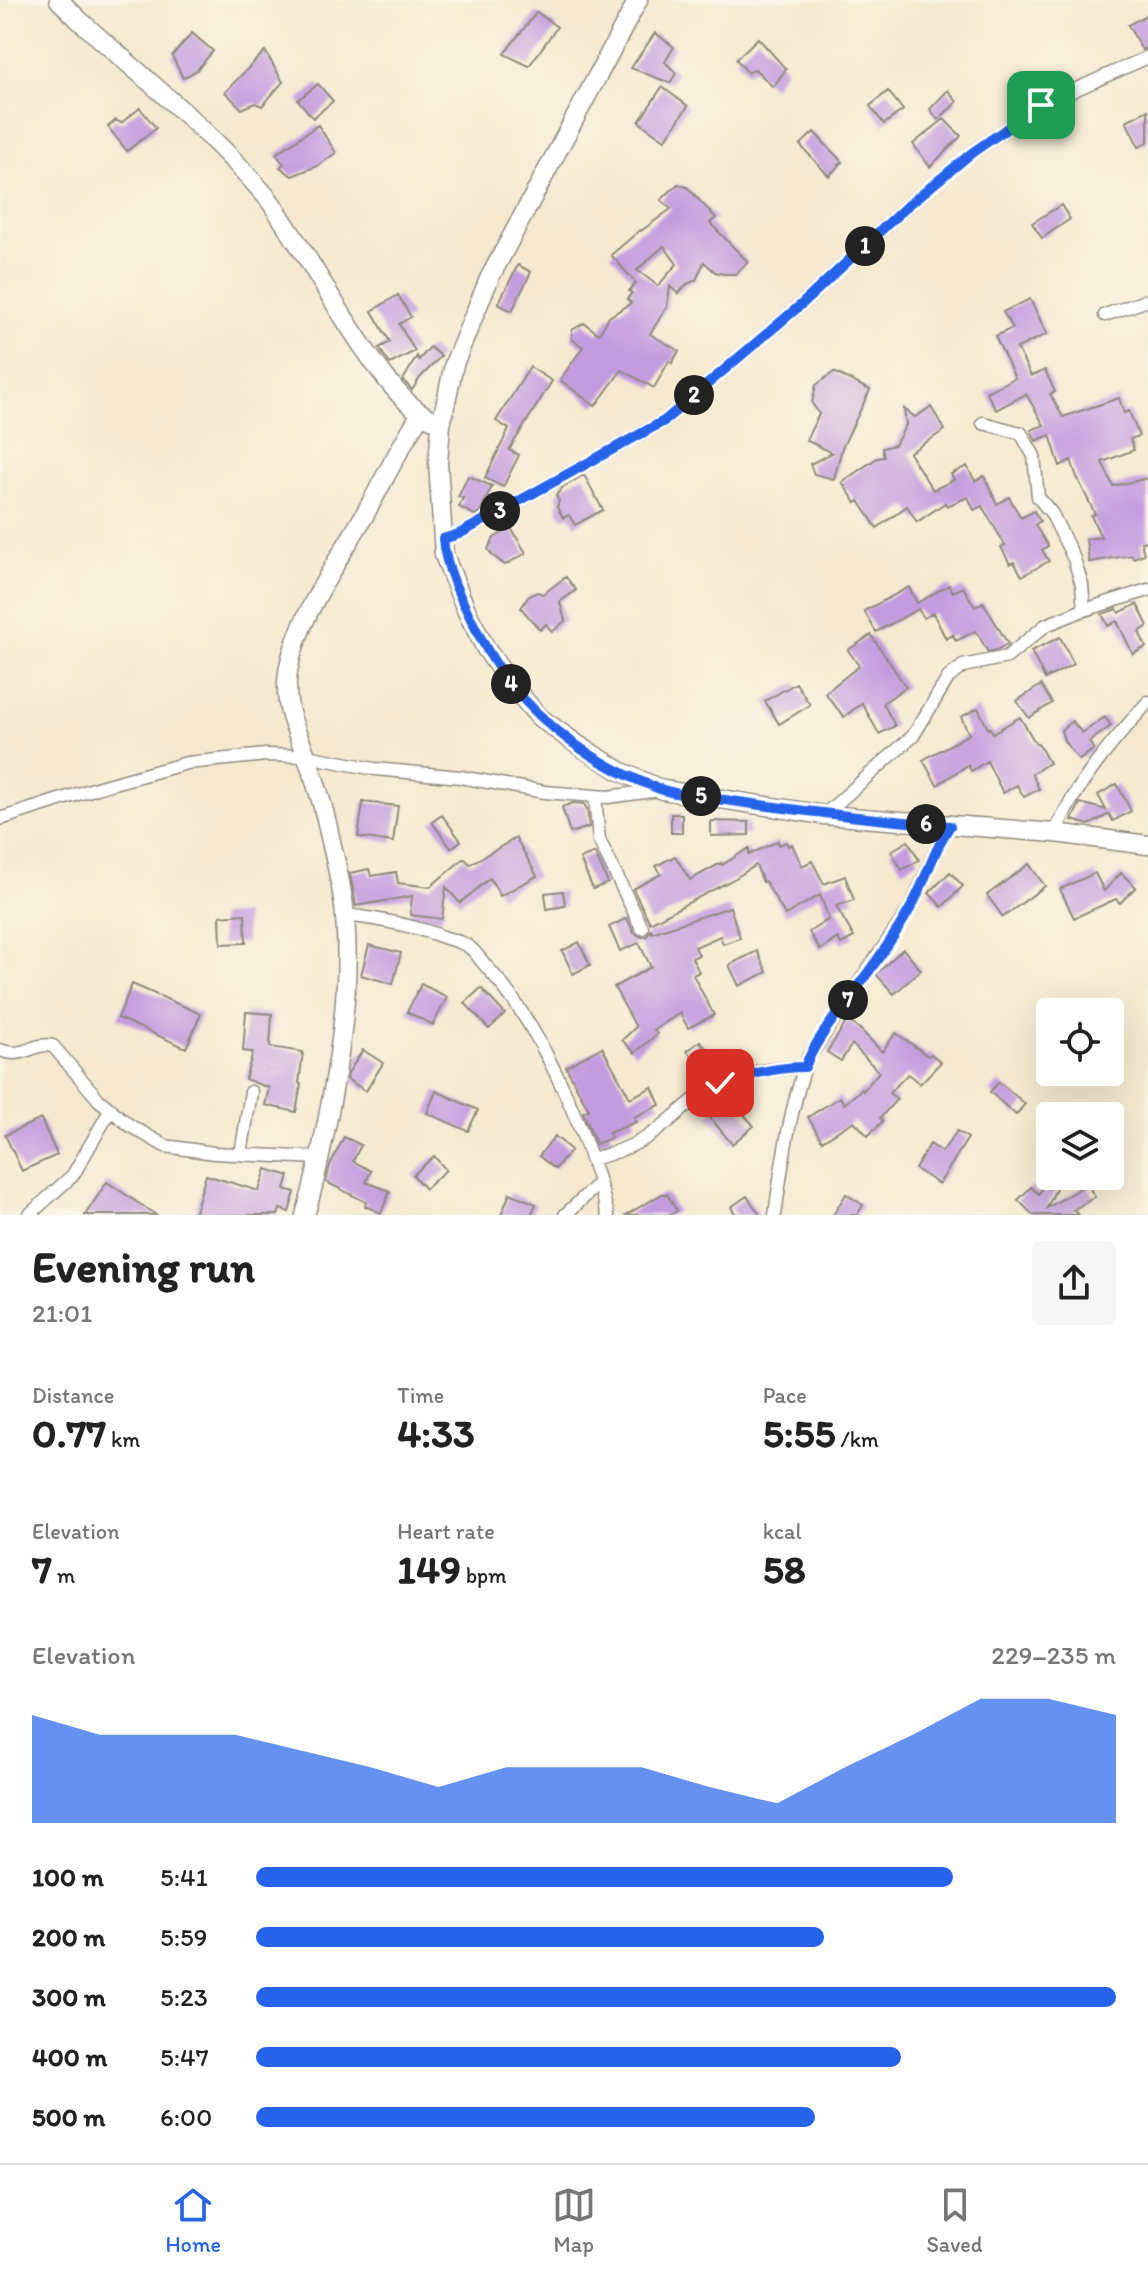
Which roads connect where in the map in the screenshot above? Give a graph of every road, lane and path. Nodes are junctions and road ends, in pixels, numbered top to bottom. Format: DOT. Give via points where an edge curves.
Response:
graph roads {
  1 [pos="59,0"];
  2 [pos="638,0"];
  3 [pos="1148,57"];
  4 [pos="1148,300"];
  5 [pos="1105,315"];
  6 [pos="421,414"];
  7 [pos="983,423"];
  8 [pos="441,425"];
  9 [pos="443,539"];
  10 [pos="1148,590"];
  11 [pos="1084,610"];
  12 [pos="1148,702"];
  13 [pos="307,756"];
  14 [pos="663,790"];
  15 [pos="595,796"];
  16 [pos="824,815"];
  17 [pos="0,819"];
  18 [pos="950,826"];
  19 [pos="1055,833"];
  20 [pos="1148,845"];
  21 [pos="345,915"];
  22 [pos="642,928"];
  23 [pos="0,1050"];
  24 [pos="805,1067"];
  25 [pos="251,1092"];
  26 [pos="111,1109"];
  27 [pos="241,1154"];
  28 [pos="320,1158"];
  29 [pos="592,1159"];
  30 [pos="598,1184"];
  31 [pos="29,1215"];
  32 [pos="305,1215"];
  33 [pos="565,1215"];
  34 [pos="608,1215"];
  35 [pos="775,1215"];
  1 -- 6 [label="main road" via="267,196 344,321 392,386"];
  2 -- 8 [label="main road" via="489,279 454,364"];
  3 -- 9 [label="street" via="1041,105 973,152 664,421"];
  4 -- 5 [label="street"];
  6 -- 8 [label="main road"];
  6 -- 13 [label="main road" via="309,611 290,662 288,703"];
  7 -- 11 [label="street" via="1021,433 1034,456 1038,497 1074,559"];
  8 -- 9 [label="main road"];
  9 -- 14 [label="main road" via="444,555 486,649 539,717 620,771"];
  10 -- 11 [label="street"];
  11 -- 16 [label="street" via="1046,625 1007,657 963,666 948,678 913,736"];
  12 -- 19 [label="street" via="1064,811"];
  13 -- 15 [label="street"];
  13 -- 17 [label="street" via="187,763"];
  13 -- 21 [label="main road"];
  14 -- 15 [label="street"];
  14 -- 16 [label="main road"];
  15 -- 22 [label="street" via="599,840"];
  16 -- 18 [label="main road"];
  18 -- 19 [label="main road"];
  18 -- 24 [label="street" via="911,907"];
  19 -- 20 [label="main road"];
  21 -- 28 [label="main road" via="339,1064"];
  21 -- 29 [label="street" via="419,927 468,946 499,980 531,1029"];
  23 -- 26 [label="street" via="9,1054 53,1046"];
  24 -- 29 [label="street" via="720,1083 635,1144"];
  24 -- 35 [label="street"];
  25 -- 27 [label="street"];
  26 -- 27 [label="street" via="165,1146"];
  26 -- 31 [label="street" via="73,1175"];
  27 -- 28 [label="street"];
  28 -- 32 [label="main road"];
  29 -- 30 [label="street"];
  30 -- 33 [label="street"];
  30 -- 34 [label="street"];
}
